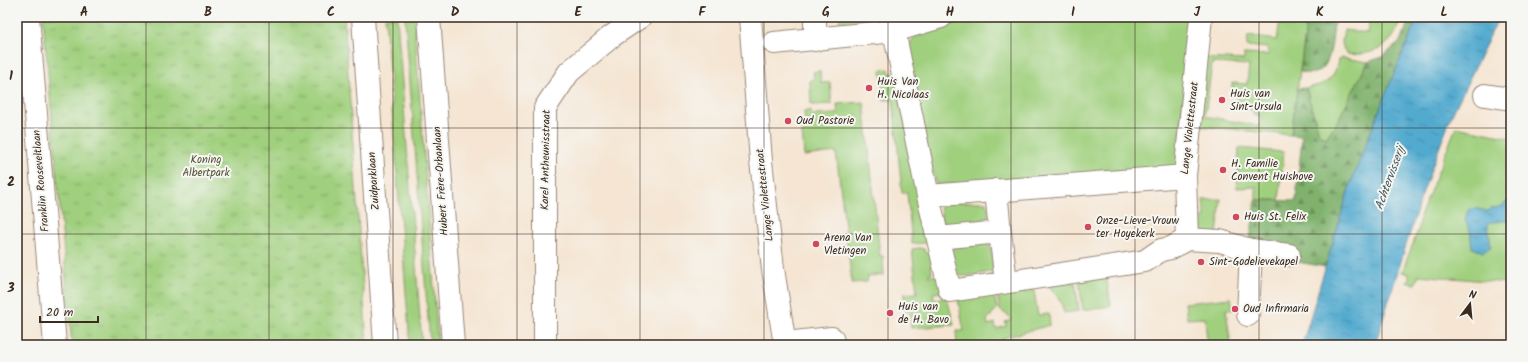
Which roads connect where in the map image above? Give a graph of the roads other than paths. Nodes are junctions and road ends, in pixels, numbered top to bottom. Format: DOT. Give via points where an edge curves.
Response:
graph roads {
  1 [pos="350,17"];
  2 [pos="429,17"];
  3 [pos="640,17"];
  4 [pos="750,17"];
  5 [pos="815,17"];
  6 [pos="941,17"];
  7 [pos="1201,17"];
  8 [pos="24,24"];
  9 [pos="364,25"];
  10 [pos="894,32"];
  11 [pos="815,40"];
  12 [pos="763,45"];
  13 [pos="1486,95"];
  14 [pos="1511,99"];
  15 [pos="1185,176"];
  16 [pos="996,190"];
  17 [pos="928,196"];
  18 [pos="1000,232"];
  19 [pos="938,238"];
  20 [pos="1187,239"];
  21 [pos="1251,250"];
  22 [pos="1289,255"];
  23 [pos="1006,282"];
  24 [pos="1248,315"];
  25 [pos="785,344"];
  26 [pos="55,345"];
  27 [pos="385,345"];
  28 [pos="453,345"];
  29 [pos="545,345"];
  30 [pos="834,345"];
  1 -- 9 [label="street" via="351,24"];
  2 -- 28 [label="street, Hubert Frère-Orbanlaan"];
  3 -- 29 [label="street, Karel Antheunisstraat" via="568,72 544,108"];
  4 -- 12 [label="street, Lange Violettestraat"];
  5 -- 11 [label="street"];
  6 -- 10 [label="street"];
  7 -- 15 [label="street, Lange Violettestraat"];
  8 -- 26 [label="street, Franklin Rooseveltlaan"];
  9 -- 27 [label="street, Zuidparklaan"];
  10 -- 11 [label="street"];
  10 -- 17 [label="street"];
  11 -- 12 [label="street"];
  12 -- 25 [label="street, Lange Violettestraat" via="764,192"];
  13 -- 14 [label="street"];
  15 -- 16 [label="street"];
  15 -- 20 [label="street, Lange Violettestraat"];
  16 -- 17 [label="street"];
  16 -- 18 [label="street"];
  17 -- 19 [label="street"];
  18 -- 19 [label="street"];
  18 -- 23 [label="street"];
  19 -- 23 [label="street" via="950,291"];
  20 -- 21 [label="street" via="1220,241"];
  20 -- 23 [label="street" via="1145,261"];
  21 -- 22 [label="street"];
  21 -- 24 [label="street"];
  25 -- 30 [label="street, Lange Violettestraat" via="832,338"];
}
